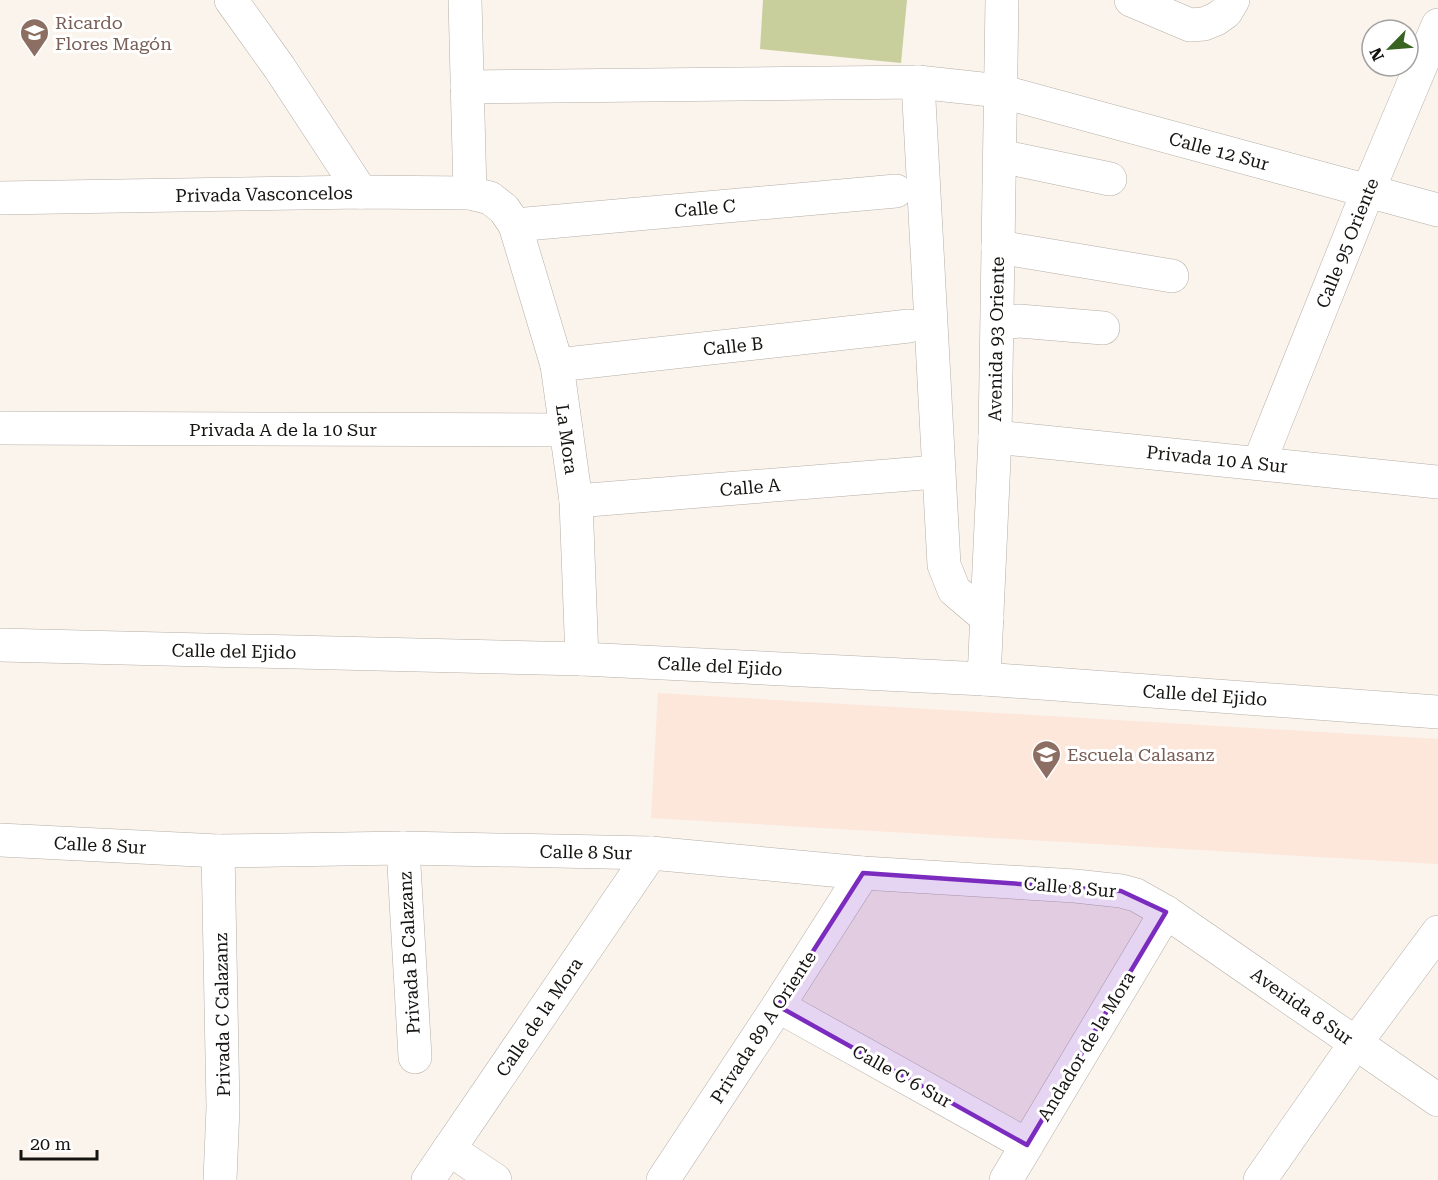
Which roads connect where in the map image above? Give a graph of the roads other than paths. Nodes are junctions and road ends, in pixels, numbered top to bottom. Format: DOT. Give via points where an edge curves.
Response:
graph roads {
  1 [pos="231,0"];
  2 [pos="465,0"];
  3 [pos="1002,0"];
  4 [pos="1131,0"];
  5 [pos="1233,0"];
  6 [pos="1438,25"];
  7 [pos="918,82"];
  8 [pos="467,87"];
  9 [pos="1000,91"];
  10 [pos="1000,156"];
  11 [pos="1110,179"];
  12 [pos="896,191"];
  13 [pos="1368,191"];
  14 [pos="361,192"];
  15 [pos="470,193"];
  16 [pos="0,198"];
  17 [pos="1438,210"];
  18 [pos="514,225"];
  19 [pos="998,247"];
  20 [pos="1173,276"];
  21 [pos="998,323"];
  22 [pos="909,326"];
  23 [pos="1103,328"];
  24 [pos="557,365"];
  25 [pos="0,428"];
  26 [pos="566,430"];
  27 [pos="995,437"];
  28 [pos="1259,463"];
  29 [pos="924,473"];
  30 [pos="1438,482"];
  31 [pos="576,501"];
  32 [pos="987,618"];
  33 [pos="0,645"];
  34 [pos="582,659"];
  35 [pos="984,679"];
  36 [pos="1438,712"];
  37 [pos="0,840"];
  38 [pos="403,848"];
  39 [pos="218,851"];
  40 [pos="651,853"];
  41 [pos="863,873"];
  42 [pos="1166,912"];
  43 [pos="1438,932"];
  44 [pos="778,1006"];
  45 [pos="1355,1044"];
  46 [pos="415,1057"];
  47 [pos="1438,1100"];
  48 [pos="1027,1145"];
  49 [pos="449,1149"];
  50 [pos="220,1180"];
  51 [pos="428,1180"];
  52 [pos="495,1180"];
  53 [pos="663,1180"];
  54 [pos="1006,1180"];
  55 [pos="1260,1180"];
  1 -- 14 [label="street"];
  2 -- 8 [label="street"];
  3 -- 9 [label="street, Avenida 93 Oriente"];
  4 -- 5 [label="street" via="1190,25 1216,19"];
  6 -- 13 [label="street, Calle 95 Oriente"];
  7 -- 8 [label="street, Calle 12 Sur"];
  7 -- 9 [label="street, Calle 12 Sur"];
  7 -- 32 [label="street" via="944,565 954,590"];
  8 -- 15 [label="street"];
  9 -- 10 [label="street, Avenida 93 Oriente"];
  9 -- 13 [label="street, Calle 12 Sur"];
  10 -- 11 [label="street"];
  10 -- 19 [label="street, Avenida 93 Oriente"];
  12 -- 18 [label="street, Calle C"];
  13 -- 17 [label="street, Calle 12 Sur"];
  13 -- 28 [label="street, Calle 95 Oriente"];
  14 -- 15 [label="street, Privada Vasconcelos"];
  14 -- 16 [label="street, Privada Vasconcelos"];
  15 -- 18 [label="street, Privada Vasconcelos" via="490,198 504,209"];
  18 -- 24 [label="street, La Mora"];
  19 -- 20 [label="street"];
  19 -- 21 [label="street, Avenida 93 Oriente"];
  21 -- 23 [label="street"];
  21 -- 27 [label="street, Avenida 93 Oriente"];
  22 -- 24 [label="street, Calle B"];
  24 -- 26 [label="street, La Mora"];
  25 -- 26 [label="street, Privada A de la 10 Sur"];
  26 -- 31 [label="street, La Mora"];
  27 -- 28 [label="street, Privada 10 A Sur"];
  27 -- 32 [label="street, Avenida 93 Oriente"];
  28 -- 30 [label="street, Privada 10 A Sur"];
  29 -- 31 [label="street, Calle A"];
  31 -- 34 [label="street, La Mora"];
  32 -- 35 [label="street, Avenida 93 Oriente"];
  33 -- 34 [label="street, Calle del Ejido"];
  34 -- 35 [label="street, Calle del Ejido"];
  35 -- 36 [label="street, Calle del Ejido"];
  37 -- 39 [label="street, Calle 8 Sur"];
  38 -- 39 [label="street, Calle 8 Sur"];
  38 -- 40 [label="street, Calle 8 Sur"];
  38 -- 46 [label="street, Privada B Calazanz"];
  39 -- 50 [label="street, Privada C Calazanz" via="224,1107"];
  40 -- 41 [label="street, Calle 8 Sur"];
  40 -- 49 [label="street, Calle de la Mora"];
  41 -- 42 [label="street, Calle 8 Sur" via="1121,891"];
  41 -- 44 [label="street, Privada 89 A Oriente"];
  42 -- 45 [label="street, Avenida 8 Sur"];
  42 -- 48 [label="street, Andador de la Mora"];
  43 -- 45 [label="street"];
  44 -- 48 [label="street, Calle C 6 Sur"];
  44 -- 53 [label="street, Privada 89 A Oriente"];
  45 -- 47 [label="street, Avenida 8 Sur"];
  45 -- 55 [label="street"];
  48 -- 54 [label="street, Andador de la Mora"];
  49 -- 51 [label="street, Calle de la Mora"];
  49 -- 52 [label="street"];
}
